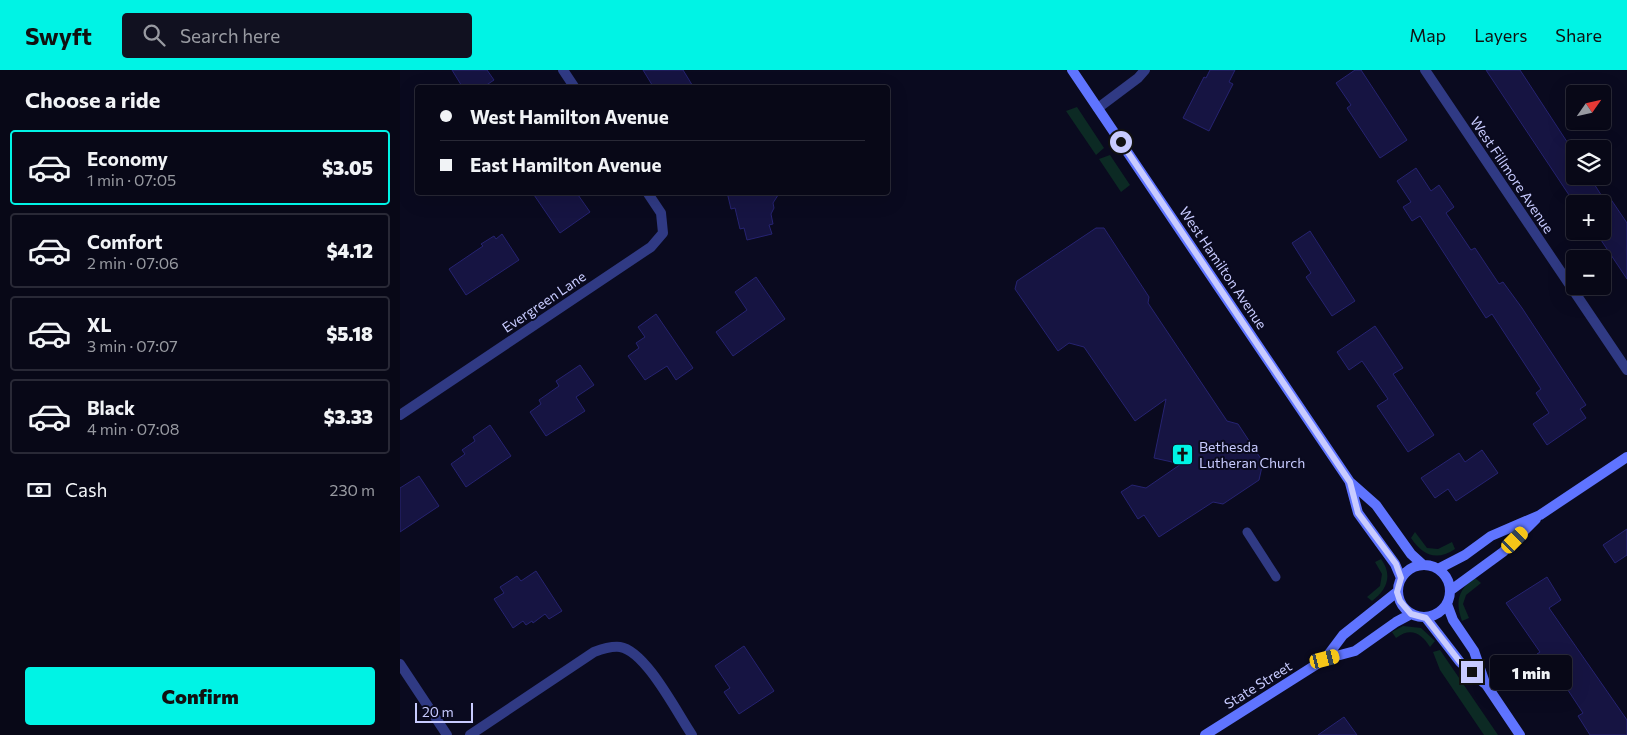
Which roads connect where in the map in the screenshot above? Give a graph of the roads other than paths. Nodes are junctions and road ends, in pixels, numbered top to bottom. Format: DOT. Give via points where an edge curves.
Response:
graph roads {
  1 [pos="563,70"];
  2 [pos="1072,70"];
  3 [pos="1144,70"];
  4 [pos="1425,70"];
  5 [pos="573,85"];
  6 [pos="1098,108"];
  7 [pos="649,195"];
  8 [pos="1627,370"];
  9 [pos="400,415"];
  10 [pos="1627,457"];
  11 [pos="1350,482"];
  12 [pos="1540,515"];
  13 [pos="1247,532"];
  14 [pos="1422,564"];
  15 [pos="1438,569"];
  16 [pos="1276,577"];
  17 [pos="1401,578"];
  18 [pos="1451,590"];
  19 [pos="1397,592"];
  20 [pos="1446,604"];
  21 [pos="1411,614"];
  22 [pos="1426,618"];
  23 [pos="1325,659"];
  24 [pos="400,664"];
  25 [pos="1485,683"];
  26 [pos="447,735"];
  27 [pos="470,735"];
  28 [pos="692,735"];
  29 [pos="1205,735"];
  30 [pos="1520,735"];
  1 -- 5 [label="street"];
  2 -- 6 [label="street, West Hamilton Avenue"];
  3 -- 6 [label="street"];
  4 -- 8 [label="street, West Fillmore Avenue"];
  6 -- 11 [label="street, West Hamilton Avenue"];
  7 -- 9 [label="street, Evergreen Lane" via="661,213 663,234 651,247"];
  10 -- 12 [label="street"];
  11 -- 14 [label="street, West Hamilton Avenue" via="1376,505 1411,554"];
  11 -- 17 [label="street, West Hamilton Avenue" via="1358,513 1396,564"];
  12 -- 15 [label="street" via="1491,536"];
  12 -- 18 [label="street" via="1503,552"];
  13 -- 16 [label="lane"];
  14 -- 15 [label="street"];
  14 -- 17 [label="street"];
  15 -- 18 [label="street"];
  17 -- 19 [label="street"];
  18 -- 20 [label="street"];
  19 -- 21 [label="street"];
  19 -- 23 [label="street, State Street" via="1343,635"];
  20 -- 22 [label="street" via="1442,611"];
  20 -- 25 [label="street" via="1474,651"];
  21 -- 22 [label="street"];
  21 -- 23 [label="street, State Street" via="1355,651"];
  22 -- 25 [label="street" via="1460,662"];
  23 -- 29 [label="street, State Street"];
  24 -- 26 [label="street"];
  25 -- 30 [label="street"];
  27 -- 28 [label="street" via="606,647 621,647 635,653"];
}
